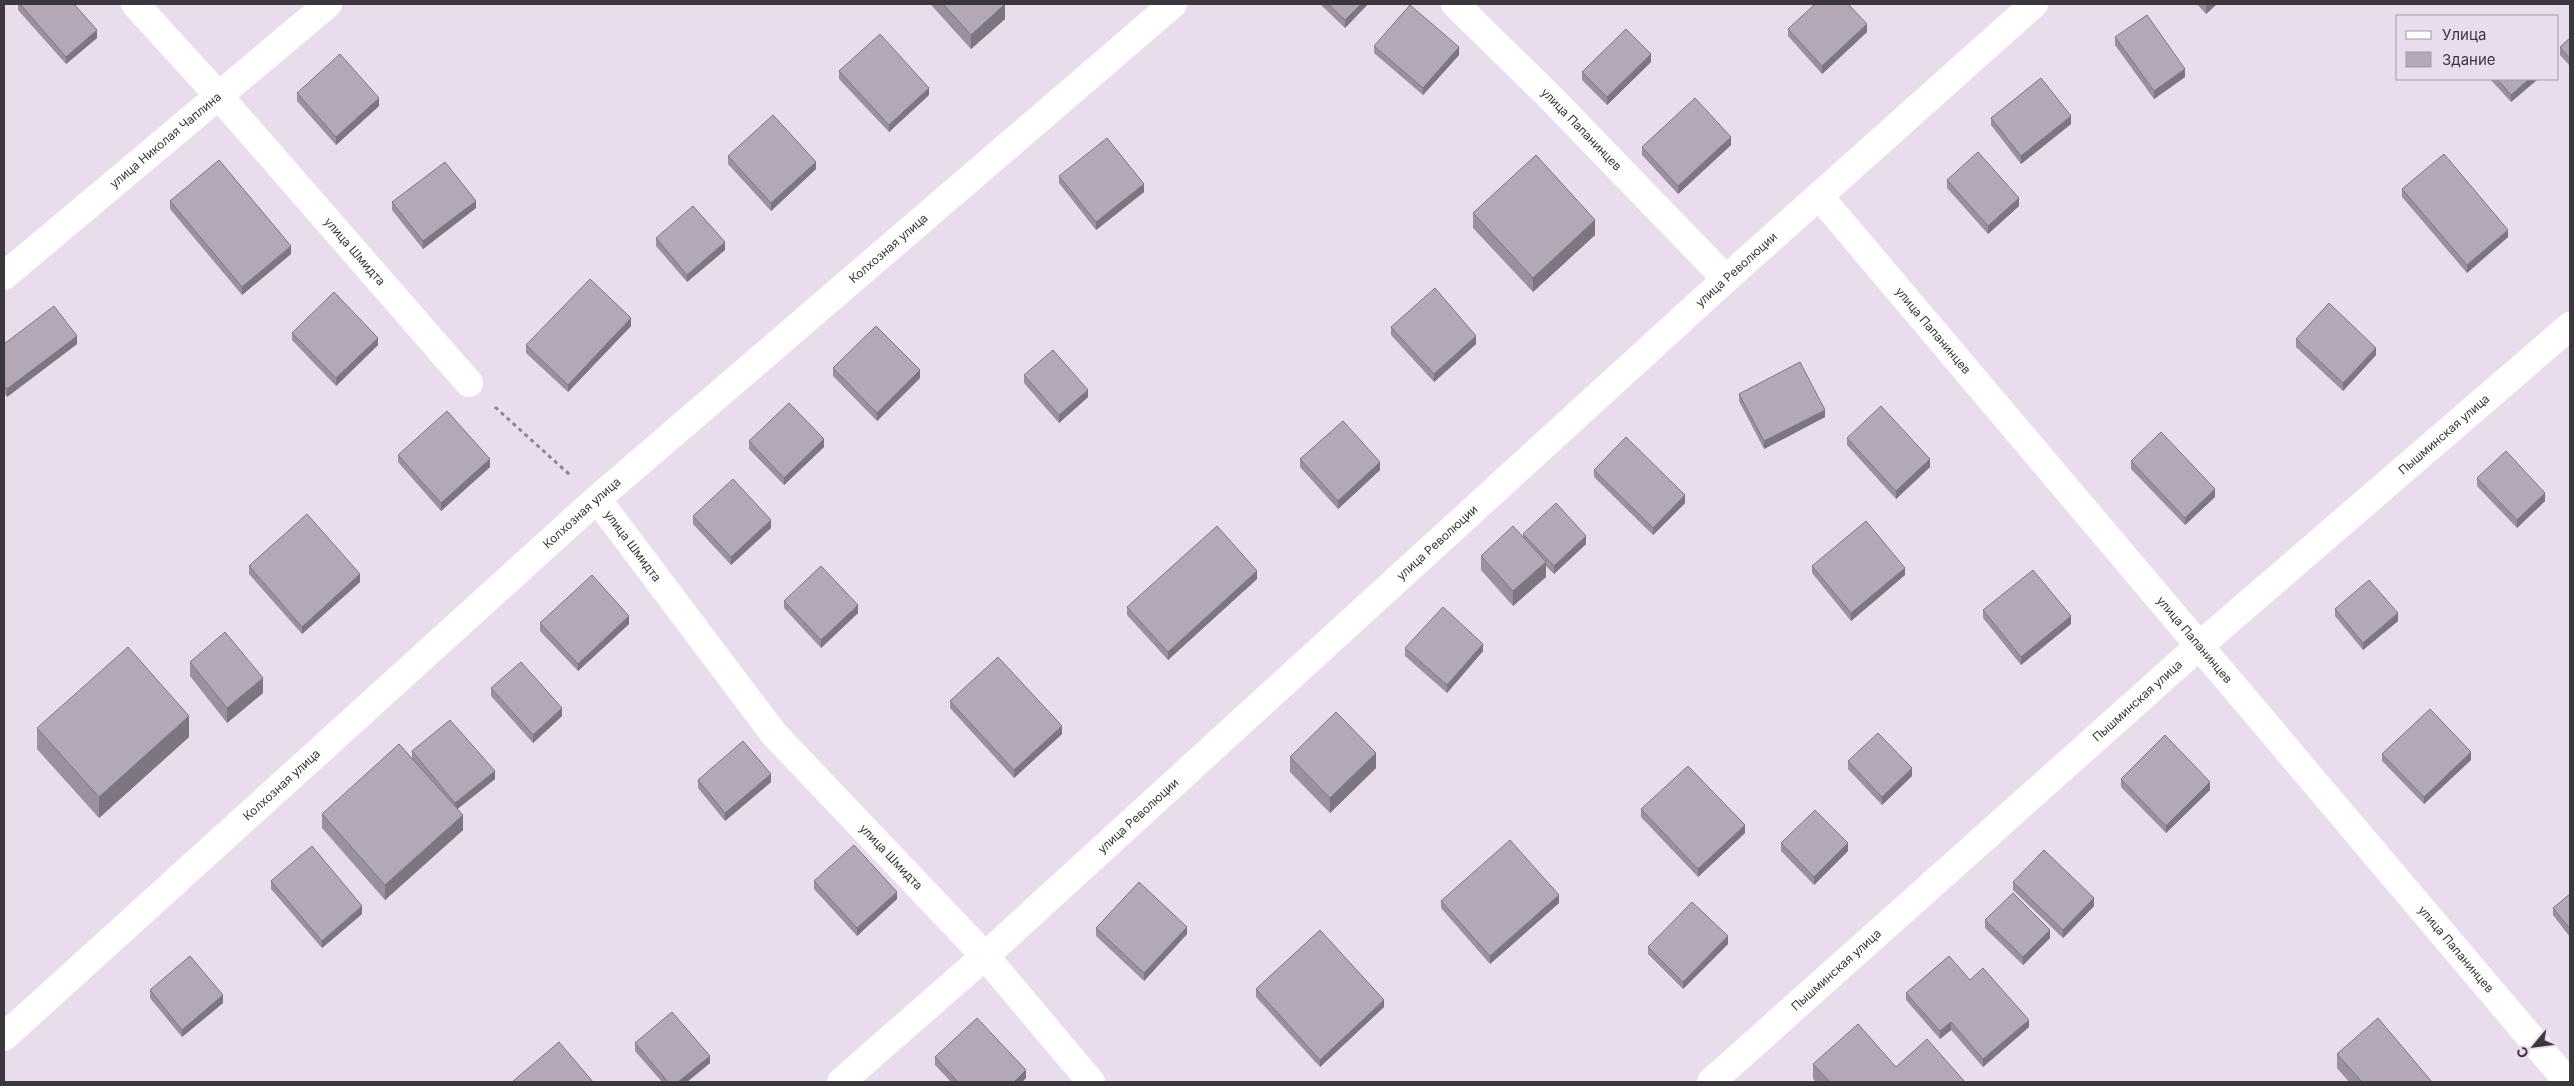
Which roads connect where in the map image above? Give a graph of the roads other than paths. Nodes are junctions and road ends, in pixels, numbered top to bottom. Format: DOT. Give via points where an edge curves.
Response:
graph roads {
  1 [pos="135,4"];
  2 [pos="328,4"];
  3 [pos="1174,4"];
  4 [pos="1455,4"];
  5 [pos="2034,4"];
  6 [pos="219,96"];
  7 [pos="1820,197"];
  8 [pos="4,276"];
  9 [pos="1726,279"];
  10 [pos="2570,326"];
  11 [pos="468,383"];
  12 [pos="597,499"];
  13 [pos="2199,646"];
  14 [pos="985,956"];
  15 [pos="4,1037"];
  16 [pos="841,1082"];
  17 [pos="1091,1082"];
  18 [pos="1711,1082"];
  19 [pos="2568,1082"];
  1 -- 6 [label="street, улица Шмидта"];
  2 -- 6 [label="street, улица Николая Чаплина"];
  3 -- 12 [label="street, Колхозная улица"];
  4 -- 9 [label="street, улица Папанинцев"];
  5 -- 7 [label="street, улица Революции"];
  6 -- 8 [label="street, улица Николая Чаплина"];
  6 -- 11 [label="street, улица Шмидта"];
  7 -- 9 [label="street, улица Революции"];
  7 -- 13 [label="street, улица Папанинцев"];
  9 -- 14 [label="street, улица Революции"];
  10 -- 13 [label="street, Пышминская улица"];
  12 -- 14 [label="street, улица Шмидта" via="774,734"];
  12 -- 15 [label="street, Колхозная улица"];
  13 -- 18 [label="street, Пышминская улица"];
  13 -- 19 [label="street, улица Папанинцев"];
  14 -- 16 [label="street, улица Революции"];
  14 -- 17 [label="street, улица Шмидта"];
}
